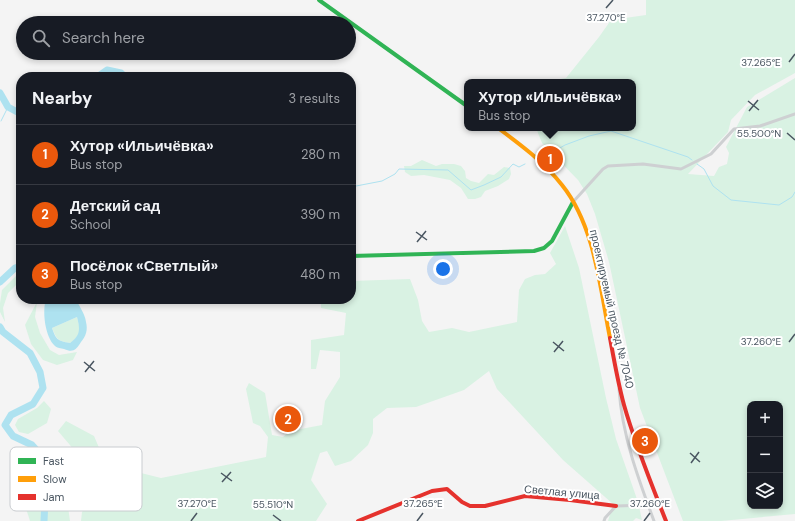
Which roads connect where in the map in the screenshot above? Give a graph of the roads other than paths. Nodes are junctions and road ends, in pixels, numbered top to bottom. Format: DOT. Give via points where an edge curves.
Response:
graph roads {
  1 [pos="319,0"];
  2 [pos="341,16"];
  3 [pos="356,26"];
  4 [pos="464,104"];
  5 [pos="795,114"];
  6 [pos="502,131"];
  7 [pos="573,202"];
  8 [pos="356,256"];
  9 [pos="618,376"];
  10 [pos="648,505"];
  11 [pos="616,506"];
  12 [pos="358,521"];
  13 [pos="604,521"];
  14 [pos="654,521"];
  15 [pos="666,521"];
  1 -- 2 [label="main road"];
  3 -- 4 [label="main road"];
  5 -- 7 [label="street" via="760,126 734,129 711,154 681,169 643,164 608,166"];
  6 -- 7 [label="main road, проектируемый проезд № 7040" via="543,163"];
  7 -- 8 [label="main road" via="552,241 534,251"];
  7 -- 9 [label="main road, проектируемый проезд № 7040" via="590,241"];
  9 -- 10 [label="street" via="621,414 629,449"];
  9 -- 15 [label="main road, проектируемый проезд № 7040" via="632,430"];
  10 -- 11 [label="street"];
  10 -- 14 [label="street"];
  11 -- 12 [label="main road, Светлая улица" via="519,496 474,507 464,504 447,489 432,491"];
  11 -- 13 [label="street"];
}
